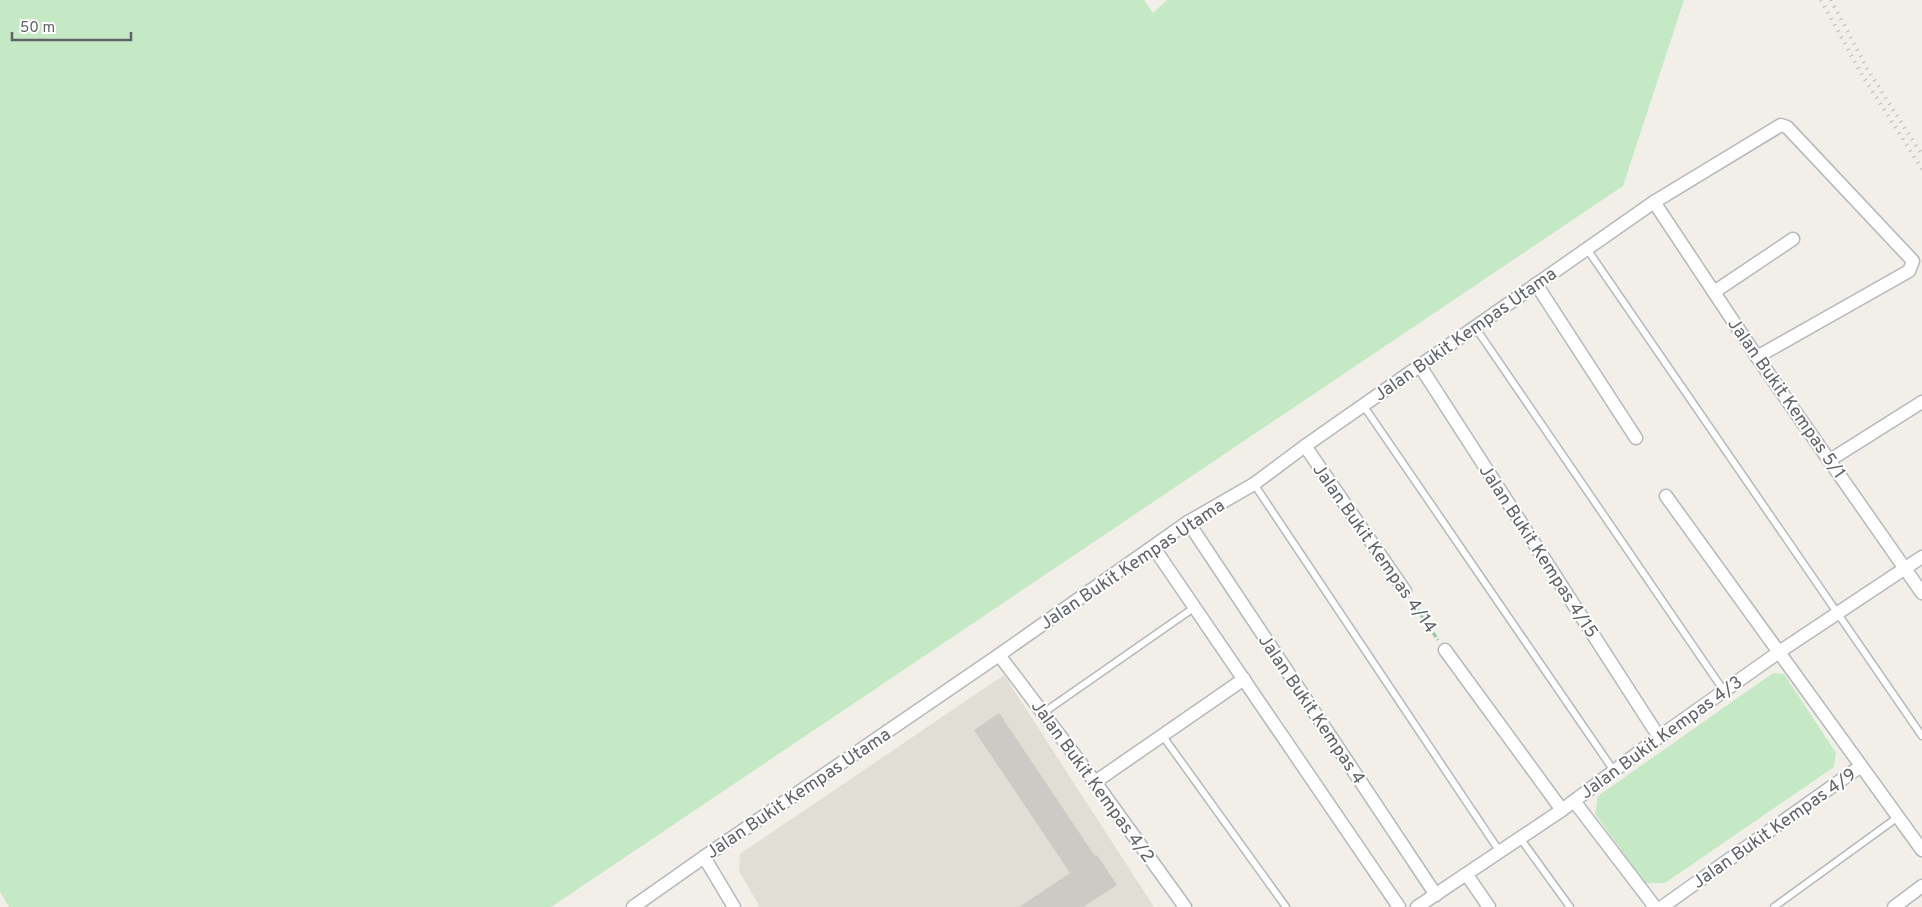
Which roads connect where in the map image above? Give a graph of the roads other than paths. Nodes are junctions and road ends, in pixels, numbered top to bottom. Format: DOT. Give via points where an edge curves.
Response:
graph roads {
  1 [pos="1654,202"];
  2 [pos="1792,239"];
  3 [pos="1587,249"];
  4 [pos="1536,284"];
  5 [pos="1714,292"];
  6 [pos="1475,327"];
  7 [pos="1757,357"];
  8 [pos="1420,366"];
  9 [pos="1922,402"];
  10 [pos="1363,405"];
  11 [pos="1636,438"];
  12 [pos="1305,446"];
  13 [pos="1830,460"];
  14 [pos="1254,484"];
  15 [pos="1666,496"];
  16 [pos="1188,522"];
  17 [pos="1154,548"];
  18 [pos="1922,557"];
  19 [pos="1906,568"];
  20 [pos="1405,591"];
  21 [pos="1922,593"];
  22 [pos="1195,608"];
  23 [pos="1838,613"];
  24 [pos="1445,650"];
  25 [pos="1779,652"];
  26 [pos="999,655"];
  27 [pos="1244,679"];
  28 [pos="1724,691"];
  29 [pos="1044,713"];
  30 [pos="1162,735"];
  31 [pos="1922,736"];
  32 [pos="1659,737"];
  33 [pos="1861,766"];
  34 [pos="1615,772"];
  35 [pos="1095,782"];
  36 [pos="1574,801"];
  37 [pos="1562,810"];
  38 [pos="1898,817"];
  39 [pos="1520,838"];
  40 [pos="1922,850"];
  41 [pos="1500,852"];
  42 [pos="704,857"];
  43 [pos="1467,875"];
  44 [pos="1922,886"];
  45 [pos="1436,895"];
  46 [pos="633,907"];
  47 [pos="734,907"];
  48 [pos="1185,907"];
  49 [pos="1286,907"];
  50 [pos="1399,907"];
  51 [pos="1417,907"];
  52 [pos="1489,907"];
  53 [pos="1570,907"];
  54 [pos="1656,907"];
  55 [pos="1662,907"];
  56 [pos="1774,907"];
  57 [pos="1894,907"];
  1 -- 3 [label="street, Jalan Bukit Kempas Utama"];
  1 -- 5 [label="street, Jalan Bukit Kempas 5/1"];
  1 -- 7 [label="street, Jalan Bukit Kempas Utama" via="1781,126 1787,127 1912,261 1909,271"];
  2 -- 5 [label="street"];
  3 -- 4 [label="street, Jalan Bukit Kempas Utama"];
  3 -- 23 [label="lane"];
  4 -- 6 [label="street, Jalan Bukit Kempas Utama"];
  4 -- 11 [label="street"];
  5 -- 7 [label="street, Jalan Bukit Kempas 5/1"];
  6 -- 8 [label="street, Jalan Bukit Kempas Utama"];
  6 -- 28 [label="lane"];
  7 -- 13 [label="street, Jalan Bukit Kempas 5/1"];
  8 -- 10 [label="street, Jalan Bukit Kempas Utama"];
  8 -- 32 [label="street, Jalan Bukit Kempas 4/15"];
  9 -- 13 [label="street"];
  10 -- 12 [label="street, Jalan Bukit Kempas Utama"];
  10 -- 34 [label="lane"];
  12 -- 14 [label="street, Jalan Bukit Kempas Utama"];
  12 -- 20 [label="street, Jalan Bukit Kempas 4/14"];
  13 -- 19 [label="street, Jalan Bukit Kempas 5/1"];
  14 -- 16 [label="street, Jalan Bukit Kempas Utama"];
  14 -- 41 [label="lane"];
  15 -- 25 [label="street"];
  16 -- 17 [label="street, Jalan Bukit Kempas Utama"];
  16 -- 45 [label="street, Jalan Bukit Kempas 4"];
  17 -- 22 [label="street"];
  17 -- 26 [label="street, Jalan Bukit Kempas Utama"];
  18 -- 19 [label="street, Jalan Bukit Kempas 4/3"];
  19 -- 21 [label="street, Jalan Bukit Kempas 5/1"];
  19 -- 23 [label="street, Jalan Bukit Kempas 4/3"];
  22 -- 27 [label="street"];
  22 -- 29 [label="lane"];
  23 -- 25 [label="street, Jalan Bukit Kempas 4/3"];
  23 -- 31 [label="lane"];
  24 -- 37 [label="street"];
  25 -- 28 [label="street, Jalan Bukit Kempas 4/3"];
  25 -- 33 [label="street"];
  26 -- 29 [label="street, Jalan Bukit Kempas 4/2"];
  26 -- 42 [label="street, Jalan Bukit Kempas Utama"];
  27 -- 30 [label="street"];
  27 -- 50 [label="street"];
  28 -- 32 [label="street, Jalan Bukit Kempas 4/3"];
  29 -- 35 [label="street, Jalan Bukit Kempas 4/2"];
  30 -- 35 [label="street"];
  30 -- 49 [label="lane"];
  32 -- 34 [label="street, Jalan Bukit Kempas 4/3"];
  33 -- 38 [label="street"];
  33 -- 55 [label="street, Jalan Bukit Kempas 4/9"];
  34 -- 36 [label="street, Jalan Bukit Kempas 4/3"];
  35 -- 48 [label="street, Jalan Bukit Kempas 4/2"];
  36 -- 37 [label="street, Jalan Bukit Kempas 4/3"];
  36 -- 54 [label="street"];
  37 -- 39 [label="street, Jalan Bukit Kempas 4/3"];
  38 -- 40 [label="street"];
  38 -- 56 [label="lane"];
  39 -- 41 [label="street, Jalan Bukit Kempas 4/3"];
  39 -- 53 [label="lane"];
  41 -- 43 [label="street, Jalan Bukit Kempas 4/3"];
  42 -- 46 [label="street, Jalan Bukit Kempas Utama"];
  42 -- 47 [label="street"];
  43 -- 45 [label="street, Jalan Bukit Kempas 4/3"];
  43 -- 52 [label="street"];
  44 -- 57 [label="street"];
  45 -- 51 [label="street, Jalan Bukit Kempas 4/3"];
}
